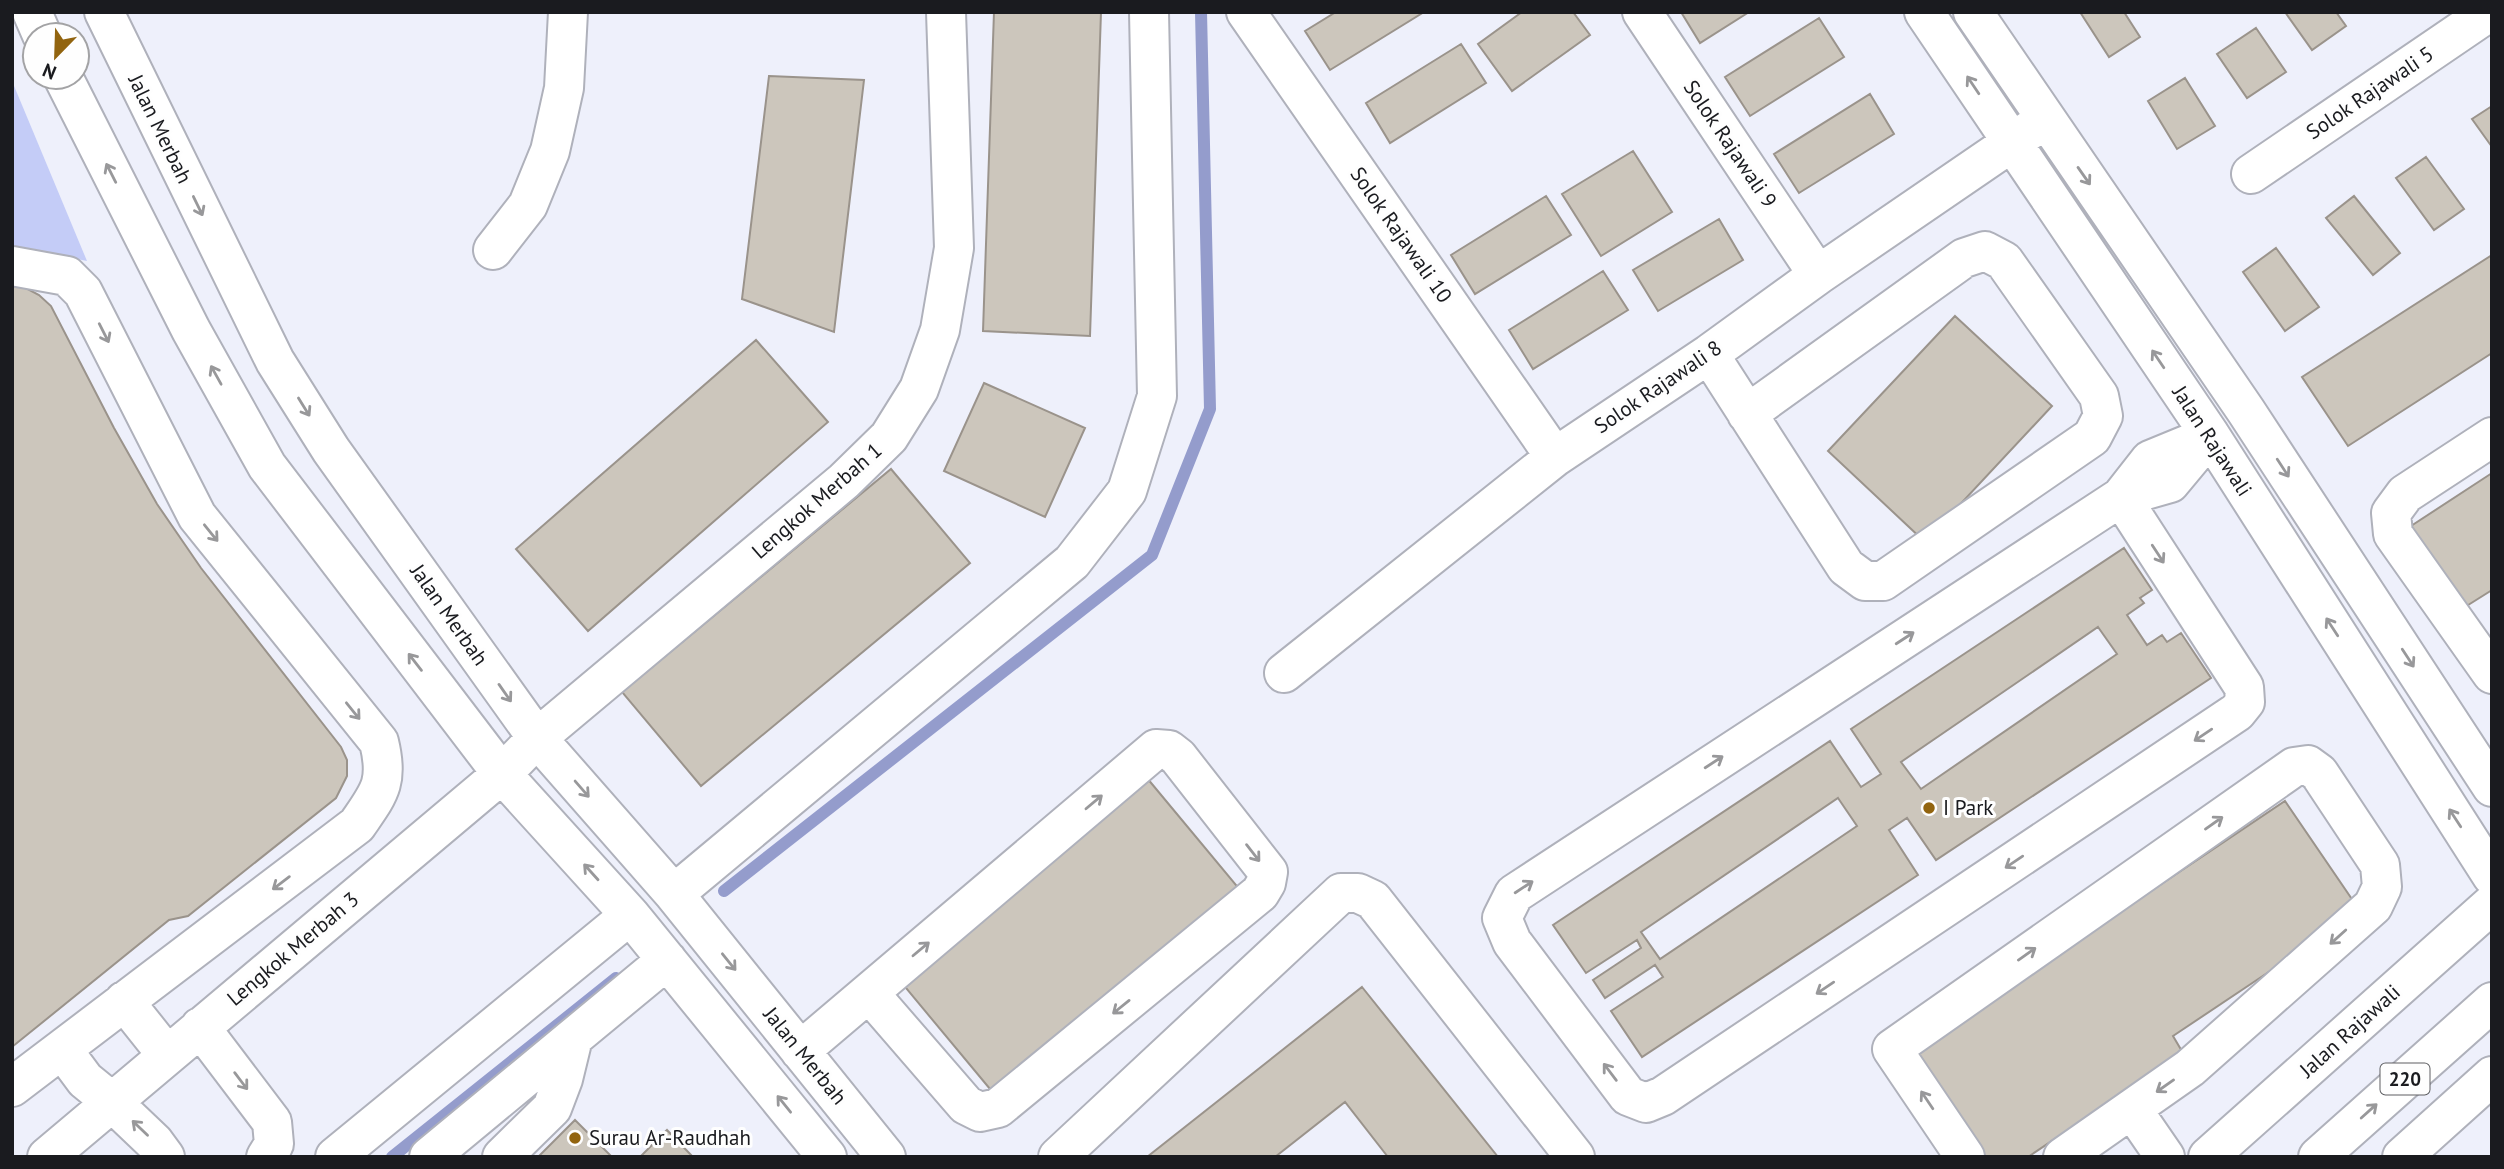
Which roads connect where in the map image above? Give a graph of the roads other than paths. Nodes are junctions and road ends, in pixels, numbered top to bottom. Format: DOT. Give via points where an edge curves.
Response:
graph roads {
  1 [pos="104,12"];
  2 [pos="568,12"];
  3 [pos="946,12"];
  4 [pos="1149,12"];
  5 [pos="1247,12"];
  6 [pos="1642,12"];
  7 [pos="1924,12"];
  8 [pos="1973,12"];
  9 [pos="2489,12"];
  10 [pos="70,91"];
  11 [pos="2046,119"];
  12 [pos="2011,142"];
  13 [pos="2251,174"];
  14 [pos="493,250"];
  15 [pos="12,266"];
  16 [pos="1818,275"];
  17 [pos="1709,354"];
  18 [pos="2246,411"];
  19 [pos="1747,414"];
  20 [pos="2210,435"];
  21 [pos="2492,437"];
  22 [pos="1555,457"];
  23 [pos="2120,497"];
  24 [pos="1284,673"];
  25 [pos="2492,674"];
  26 [pos="537,738"];
  27 [pos="502,774"];
  28 [pos="2492,787"];
  29 [pos="2492,876"];
  30 [pos="674,894"];
  31 [pos="2492,904"];
  32 [pos="631,915"];
  33 [pos="667,960"];
  34 [pos="869,993"];
  35 [pos="124,1001"];
  36 [pos="2492,1002"];
  37 [pos="200,1027"];
  38 [pos="573,1038"];
  39 [pos="62,1049"];
  40 [pos="800,1051"];
  41 [pos="167,1055"];
  42 [pos="2492,1076"];
  43 [pos="12,1087"];
  44 [pos="112,1102"];
  45 [pos="2132,1109"];
  46 [pos="47,1157"];
  47 [pos="165,1157"];
  48 [pos="266,1157"];
  49 [pos="335,1157"];
  50 [pos="429,1157"];
  51 [pos="502,1157"];
  52 [pos="827,1157"];
  53 [pos="886,1157"];
  54 [pos="1058,1157"];
  55 [pos="1575,1157"];
  56 [pos="1965,1157"];
  57 [pos="2063,1157"];
  58 [pos="2165,1157"];
  59 [pos="2208,1157"];
  60 [pos="2318,1157"];
  61 [pos="2402,1157"];
  1 -- 26 [label="street, Jalan Merbah, one-way" via="275,361 331,450"];
  2 -- 14 [label="street" via="564,88 550,151 528,205"];
  3 -- 26 [label="street, Lengkok Merbah 1" via="954,248 940,330 919,389 889,437 844,481"];
  4 -- 30 [label="street" via="1157,396 1127,491 1072,562"];
  5 -- 22 [label="street, Solok Rajawali 10"];
  6 -- 16 [label="street, Solok Rajawali 9"];
  12 -- 7 [label="street, Jalan Rajawali, one-way"];
  8 -- 11 [label="street, Jalan Rajawali"];
  9 -- 13 [label="street, Solok Rajawali 5"];
  27 -- 10 [label="street, one-way" via="267,466 191,330"];
  11 -- 12 [label="street, Solok Rajawali 8"];
  11 -- 18 [label="street, Jalan Rajawali, one-way"];
  12 -- 16 [label="street, Solok Rajawali 8"];
  20 -- 12 [label="street, Jalan Rajawali, one-way"];
  15 -- 35 [label="street, one-way" via="67,276 83,292 197,516 379,742 385,765 379,794 357,825"];
  16 -- 17 [label="street, Solok Rajawali 8"];
  17 -- 19 [label="street"];
  17 -- 22 [label="street, Solok Rajawali 8"];
  18 -- 20 [label="street"];
  18 -- 28 [label="street, Jalan Rajawali, one-way"];
  19 -- 19 [label="street" via="1846,567 1865,581 1883,581 2092,437 2103,416 2099,396 2004,261 1985,251 1964,258"];
  20 -- 23 [label="street" via="2170,484"];
  29 -- 20 [label="street, Jalan Rajawali, one-way"];
  21 -- 25 [label="street" via="2405,494 2391,513 2393,534"];
  22 -- 24 [label="street, Solok Rajawali 8"];
  23 -- 23 [label="street, one-way" via="2244,687 2245,702 2237,712 1663,1097 1646,1103 1628,1096 1512,942 1502,918 1514,894"];
  26 -- 27 [label="street, Lengkok Merbah 3"];
  26 -- 30 [label="street, Jalan Merbah, one-way"];
  32 -- 27 [label="street, one-way"];
  27 -- 37 [label="street, Lengkok Merbah 3"];
  30 -- 40 [label="street, Jalan Merbah, one-way"];
  31 -- 59 [label="street, Jalan Rajawali"];
  32 -- 33 [label="street"];
  32 -- 49 [label="street"];
  33 -- 38 [label="street"];
  52 -- 33 [label="street, one-way"];
  34 -- 34 [label="street, one-way" via="1156,749 1169,750 1178,757 1268,872 1260,893 998,1108 981,1112 966,1105"];
  34 -- 40 [label="street"];
  35 -- 39 [label="street"];
  35 -- 41 [label="street"];
  60 -- 36 [label="street, 220, one-way"];
  37 -- 41 [label="street, Lengkok Merbah 3"];
  37 -- 48 [label="street, one-way" via="272,1122 274,1144"];
  38 -- 50 [label="street"];
  38 -- 51 [label="street" via="552,1108"];
  39 -- 43 [label="street"];
  39 -- 44 [label="street" via="85,1080"];
  40 -- 53 [label="street, Jalan Merbah"];
  41 -- 44 [label="street, Lengkok Merbah 3"];
  42 -- 61 [label="street, 220"];
  44 -- 46 [label="street, Lengkok Merbah 3"];
  47 -- 44 [label="street, one-way"];
  56 -- 45 [label="street, one-way" via="1892,1049 2294,767 2308,765 2319,773 2380,865 2382,887 2374,906 2190,1068"];
  45 -- 57 [label="street"];
  45 -- 58 [label="street"];
  54 -- 55 [label="street" via="1341,893 1358,893 1373,900"];
}
